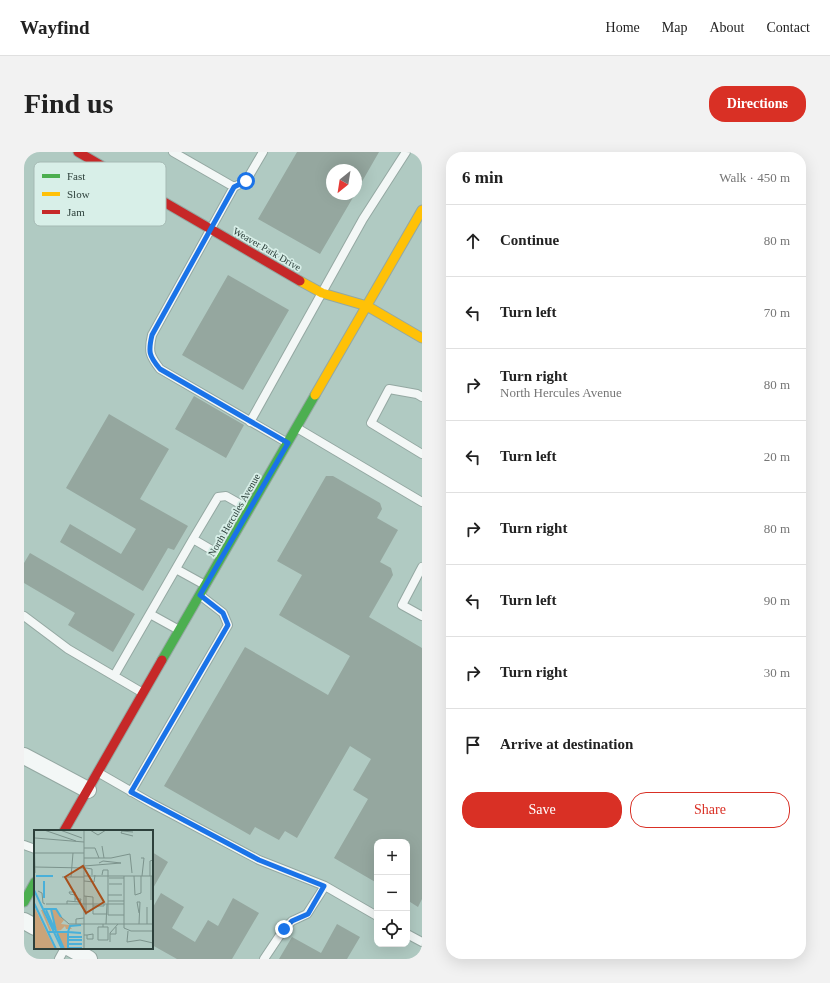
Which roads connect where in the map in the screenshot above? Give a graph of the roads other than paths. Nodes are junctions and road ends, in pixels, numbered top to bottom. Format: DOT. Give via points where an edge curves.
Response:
graph roads {
  1 [pos="78,152"];
  2 [pos="172,152"];
  3 [pos="263,152"];
  4 [pos="406,152"];
  5 [pos="95,162"];
  6 [pos="234,187"];
  7 [pos="166,203"];
  8 [pos="422,210"];
  9 [pos="211,229"];
  10 [pos="322,293"];
  11 [pos="367,306"];
  12 [pos="422,338"];
  13 [pos="422,397"];
  14 [pos="250,422"];
  15 [pos="297,428"];
  16 [pos="288,443"];
  17 [pos="422,454"];
  18 [pos="422,502"];
  19 [pos="249,510"];
  20 [pos="193,539"];
  21 [pos="222,556"];
  22 [pos="422,567"];
  23 [pos="176,569"];
  24 [pos="206,585"];
  25 [pos="200,595"];
  26 [pos="150,614"];
  27 [pos="24,616"];
  28 [pos="422,616"];
  29 [pos="180,630"];
  30 [pos="114,676"];
  31 [pos="143,693"];
  32 [pos="24,756"];
  33 [pos="98,772"];
  34 [pos="88,790"];
  35 [pos="131,792"];
  36 [pos="65,830"];
  37 [pos="24,845"];
  38 [pos="34,849"];
  39 [pos="34,884"];
  40 [pos="324,886"];
  41 [pos="24,902"];
  42 [pos="374,914"];
  43 [pos="24,921"];
  44 [pos="34,927"];
  45 [pos="410,936"];
  46 [pos="422,942"];
  47 [pos="64,949"];
  48 [pos="72,949"];
  49 [pos="59,959"];
  50 [pos="88,959"];
  51 [pos="264,959"];
  1 -- 5 [label="street, Weaver Park Drive"];
  2 -- 6 [label="lane"];
  3 -- 6 [label="lane" via="246,181"];
  4 -- 10 [label="lane" via="363,219"];
  6 -- 9 [label="lane"];
  7 -- 9 [label="street, Weaver Park Drive"];
  8 -- 11 [label="street, North Hercules Avenue"];
  9 -- 10 [label="street, Weaver Park Drive"];
  9 -- 14 [label="lane" via="152,335 149,348 152,359 160,369"];
  10 -- 11 [label="street, Weaver Park Drive"];
  10 -- 14 [label="lane"];
  11 -- 12 [label="street, Weaver Park Drive"];
  11 -- 15 [label="street, North Hercules Avenue"];
  13 -- 17 [label="lane" via="389,389 371,423"];
  14 -- 16 [label="lane"];
  15 -- 16 [label="street, North Hercules Avenue"];
  15 -- 18 [label="lane"];
  16 -- 19 [label="street, North Hercules Avenue"];
  19 -- 20 [label="lane" via="226,496 218,497"];
  19 -- 21 [label="street, North Hercules Avenue"];
  20 -- 21 [label="lane"];
  20 -- 23 [label="lane"];
  21 -- 24 [label="street, North Hercules Avenue"];
  22 -- 28 [label="lane" via="402,605"];
  23 -- 24 [label="lane"];
  23 -- 26 [label="lane"];
  24 -- 25 [label="street, North Hercules Avenue"];
  25 -- 29 [label="street, North Hercules Avenue"];
  25 -- 35 [label="lane" via="223,613 228,625"];
  26 -- 29 [label="lane"];
  26 -- 30 [label="lane"];
  27 -- 30 [label="lane" via="68,649"];
  29 -- 31 [label="street, North Hercules Avenue"];
  30 -- 31 [label="lane"];
  31 -- 33 [label="street, North Hercules Avenue"];
  32 -- 34 [label="street"];
  33 -- 34 [label="street, North Hercules Avenue"];
  33 -- 35 [label="lane"];
  34 -- 36 [label="street, North Hercules Avenue"];
  35 -- 40 [label="lane" via="259,860"];
  37 -- 38 [label="lane"];
  39 -- 41 [label="street"];
  40 -- 42 [label="lane"];
  40 -- 51 [label="lane" via="308,914 292,921 284,929"];
  43 -- 44 [label="street"];
  45 -- 46 [label="lane"];
  47 -- 49 [label="lane"];
  48 -- 50 [label="street"];
}
